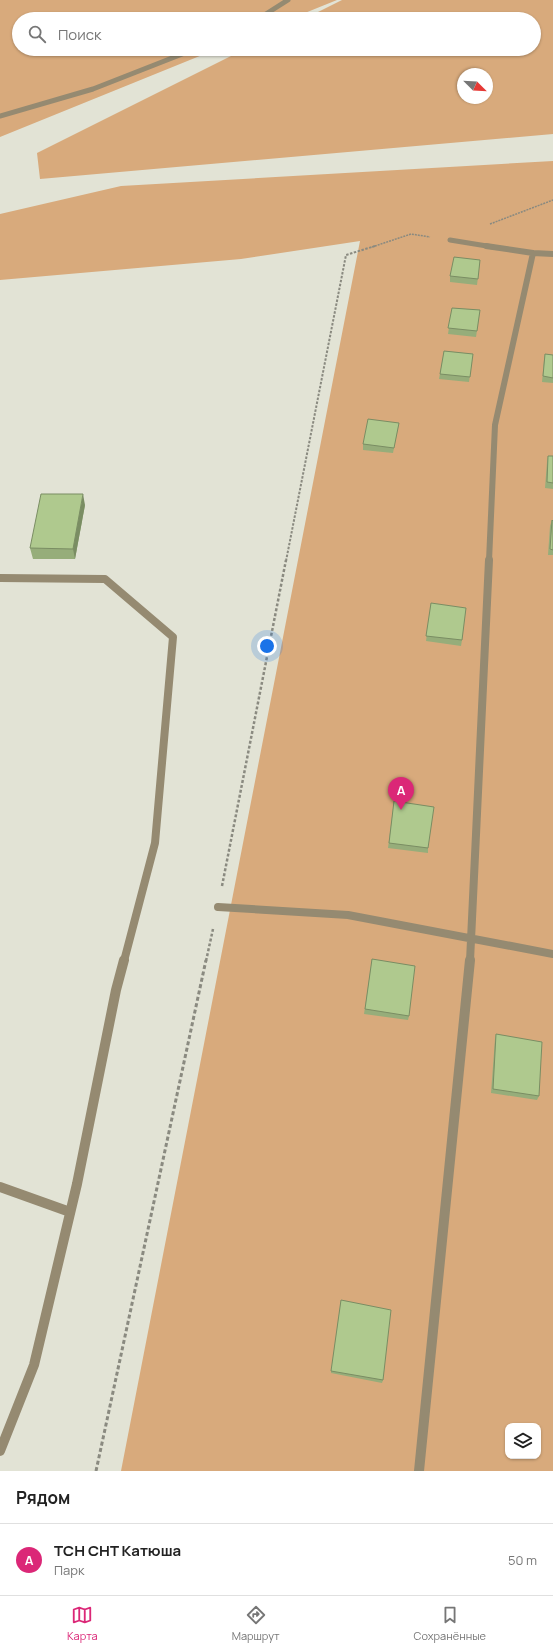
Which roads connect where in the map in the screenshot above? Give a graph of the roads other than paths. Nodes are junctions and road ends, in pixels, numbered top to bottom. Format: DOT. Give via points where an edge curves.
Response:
graph roads {
  1 [pos="288,0"];
  2 [pos="269,12"];
  3 [pos="177,56"];
  4 [pos="0,116"];
  5 [pos="450,240"];
  6 [pos="533,253"];
  7 [pos="553,254"];
  8 [pos="0,578"];
  9 [pos="218,907"];
  10 [pos="472,939"];
  11 [pos="553,954"];
  12 [pos="0,1187"];
  13 [pos="70,1212"];
  14 [pos="0,1451"];
  15 [pos="419,1471"];
  1 -- 2 [label="street"];
  3 -- 4 [label="street" via="93,89"];
  5 -- 6 [label="street"];
  6 -- 7 [label="street"];
  6 -- 10 [label="street" via="495,425"];
  8 -- 13 [label="street" via="105,579 173,637 155,843 116,990"];
  9 -- 10 [label="street" via="348,915"];
  10 -- 11 [label="street"];
  10 -- 15 [label="street"];
  12 -- 13 [label="street"];
  13 -- 14 [label="street" via="34,1364"];
}
